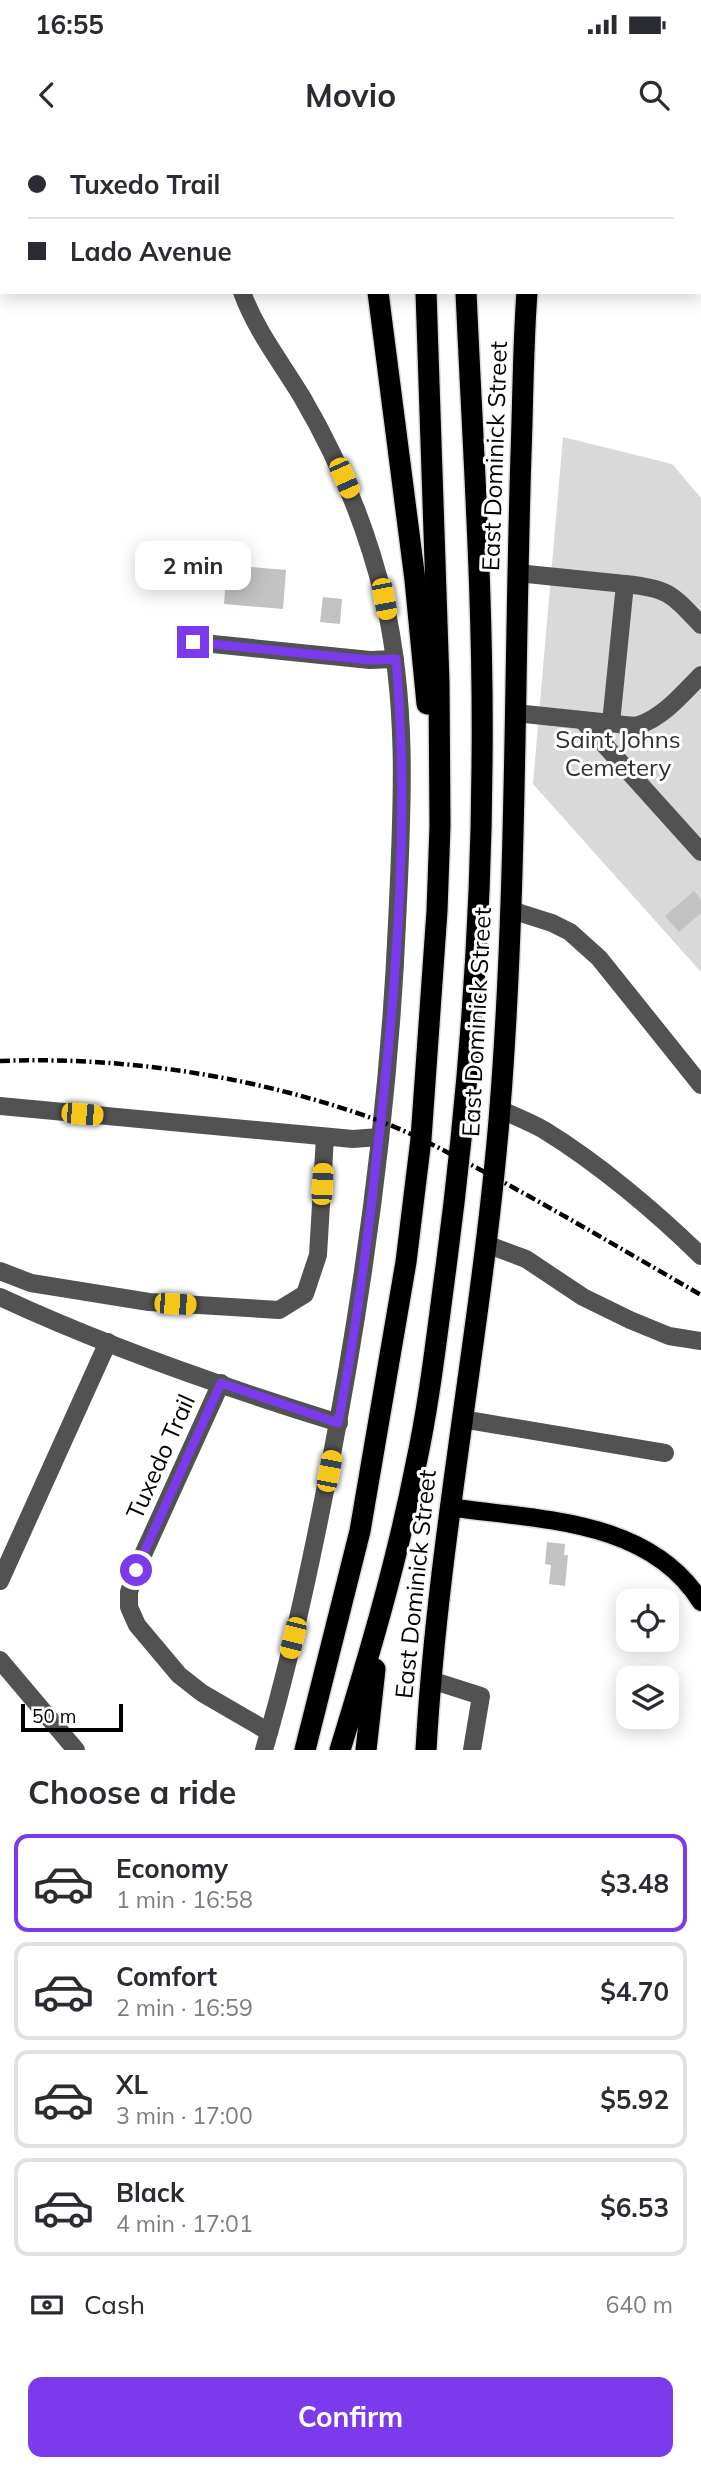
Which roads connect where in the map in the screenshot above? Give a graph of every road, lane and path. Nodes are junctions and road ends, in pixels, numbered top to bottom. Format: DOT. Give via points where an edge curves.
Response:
graph roads {
  1 [pos="243,294"];
  2 [pos="379,294"];
  3 [pos="426,294"];
  4 [pos="466,294"];
  5 [pos="527,294"];
  6 [pos="517,573"];
  7 [pos="625,584"];
  8 [pos="701,625"];
  9 [pos="193,642"];
  10 [pos="396,659"];
  11 [pos="701,675"];
  12 [pos="515,713"];
  13 [pos="583,720"];
  14 [pos="611,723"];
  15 [pos="638,726"];
  16 [pos="609,750"];
  17 [pos="440,826"];
  18 [pos="701,852"];
  19 [pos="511,910"];
  20 [pos="701,1085"];
  21 [pos="0,1106"];
  22 [pos="500,1108"];
  23 [pos="325,1136"];
  24 [pos="379,1137"];
  25 [pos="486,1244"];
  26 [pos="701,1256"];
  27 [pos="0,1271"];
  28 [pos="1,1299"];
  29 [pos="701,1341"];
  30 [pos="108,1342"];
  31 [pos="221,1383"];
  32 [pos="462,1419"];
  33 [pos="338,1423"];
  34 [pos="665,1453"];
  35 [pos="449,1507"];
  36 [pos="0,1581"];
  37 [pos="701,1602"];
  38 [pos="382,1603"];
  39 [pos="0,1660"];
  40 [pos="431,1680"];
  41 [pos="269,1732"];
  42 [pos="76,1750"];
  43 [pos="264,1750"];
  44 [pos="305,1750"];
  45 [pos="340,1750"];
  46 [pos="366,1750"];
  47 [pos="426,1750"];
  48 [pos="472,1750"];
  1 -- 10 [label="street" via="358,511"];
  2 -- 17 [label="highway"];
  3 -- 17 [label="highway"];
  4 -- 38 [label="highway" via="481,722 479,908 470,1063 430,1381 416,1465"];
  5 -- 6 [label="highway, East Dominick Street"];
  6 -- 7 [label="street"];
  6 -- 12 [label="highway, East Dominick Street"];
  7 -- 8 [label="street" via="669,593"];
  7 -- 14 [label="street"];
  9 -- 10 [label="street"];
  10 -- 24 [label="street" via="403,809 395,971"];
  11 -- 15 [label="street" via="674,702"];
  12 -- 13 [label="street"];
  12 -- 19 [label="highway, East Dominick Street"];
  13 -- 14 [label="street"];
  13 -- 16 [label="street"];
  14 -- 15 [label="street"];
  15 -- 16 [label="street"];
  16 -- 18 [label="street"];
  17 -- 44 [label="highway" via="421,1139 406,1262 360,1531"];
  19 -- 20 [label="street" via="570,932 599,958"];
  19 -- 22 [label="highway, East Dominick Street"];
  21 -- 23 [label="street"];
  22 -- 25 [label="highway, East Dominick Street"];
  22 -- 26 [label="street" via="544,1130 580,1156 663,1219"];
  23 -- 24 [label="street"];
  23 -- 27 [label="street" via="318,1255 305,1294 279,1310 149,1303 31,1283"];
  24 -- 33 [label="street" via="355,1335"];
  25 -- 29 [label="street" via="526,1259 583,1297 630,1320 669,1336"];
  25 -- 32 [label="highway, East Dominick Street"];
  28 -- 30 [label="street, Tuxedo Trail"];
  30 -- 31 [label="street, Tuxedo Trail"];
  30 -- 36 [label="street"];
  31 -- 33 [label="street, Tuxedo Trail"];
  31 -- 41 [label="street, Tuxedo Trail" via="136,1570 129,1607 137,1625 179,1675"];
  32 -- 34 [label="street"];
  32 -- 35 [label="highway, East Dominick Street"];
  33 -- 41 [label="street" via="310,1567"];
  35 -- 37 [label="main road" via="596,1528 631,1541 679,1575"];
  35 -- 40 [label="highway, East Dominick Street"];
  38 -- 45 [label="highway"];
  38 -- 46 [label="highway"];
  39 -- 42 [label="street"];
  40 -- 47 [label="highway, East Dominick Street"];
  40 -- 48 [label="street" via="481,1696"];
  41 -- 43 [label="street"];
}
